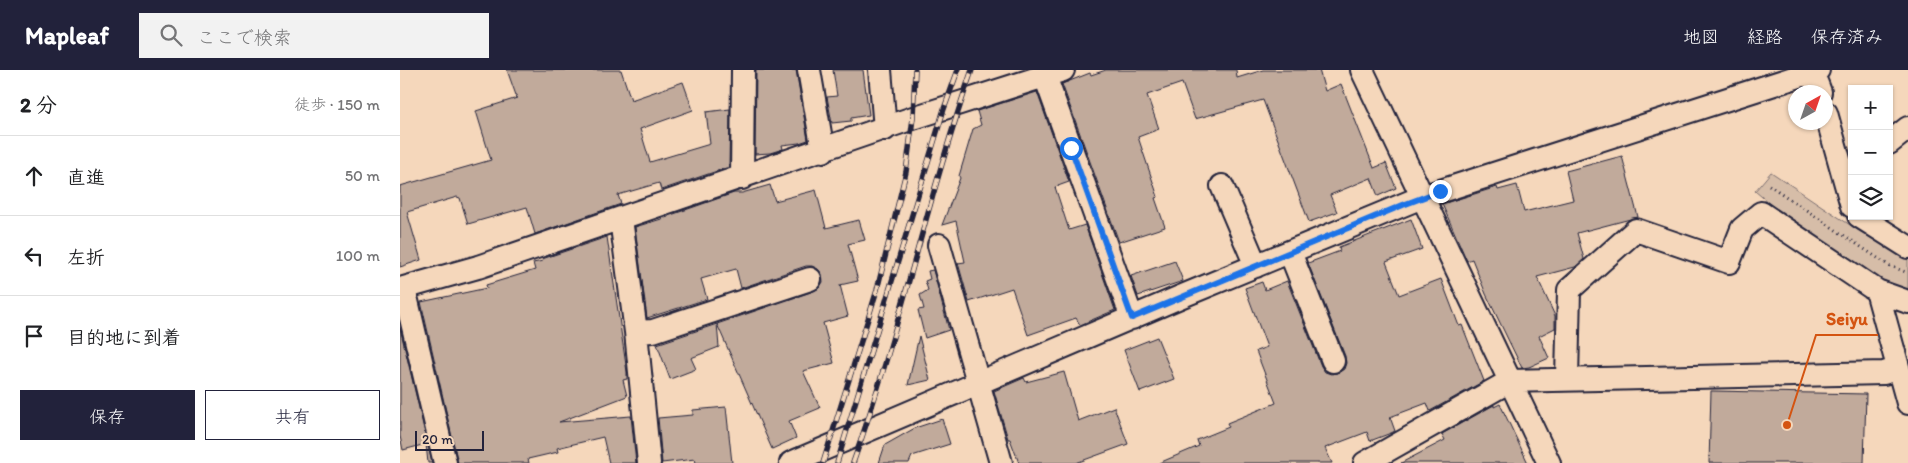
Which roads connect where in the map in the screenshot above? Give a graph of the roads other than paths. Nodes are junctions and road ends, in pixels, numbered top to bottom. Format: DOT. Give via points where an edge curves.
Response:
graph roads {
  1 [pos="743,70"];
  2 [pos="809,70"];
  3 [pos="880,70"];
  4 [pos="1362,70"];
  5 [pos="1811,71"];
  6 [pos="1054,73"];
  7 [pos="1817,85"];
  8 [pos="1908,128"];
  9 [pos="885,129"];
  10 [pos="1832,130"];
  11 [pos="1893,140"];
  12 [pos="823,150"];
  13 [pos="1848,177"];
  14 [pos="742,178"];
  15 [pos="1222,186"];
  16 [pos="1422,197"];
  17 [pos="620,219"];
  18 [pos="1865,220"];
  19 [pos="939,245"];
  20 [pos="1908,247"];
  21 [pos="1290,252"];
  22 [pos="1256,266"];
  23 [pos="810,279"];
  24 [pos="402,289"];
  25 [pos="1877,291"];
  26 [pos="1908,302"];
  27 [pos="1132,318"];
  28 [pos="636,332"];
  29 [pos="1333,361"];
  30 [pos="1898,368"];
  31 [pos="1567,379"];
  32 [pos="1510,381"];
  33 [pos="978,383"];
  34 [pos="1908,403"];
  35 [pos="1390,457"];
  36 [pos="445,463"];
  37 [pos="649,463"];
  38 [pos="791,463"];
  39 [pos="1001,463"];
  40 [pos="1365,463"];
  41 [pos="1549,463"];
  1 -- 14 [label="street"];
  2 -- 12 [label="street"];
  3 -- 9 [label="street"];
  4 -- 16 [label="street"];
  5 -- 7 [label="street"];
  5 -- 16 [label="street"];
  6 -- 9 [label="street"];
  6 -- 27 [label="street"];
  8 -- 11 [label="street"];
  9 -- 12 [label="street"];
  10 -- 13 [label="street"];
  12 -- 14 [label="street"];
  14 -- 17 [label="street"];
  15 -- 22 [label="street"];
  16 -- 21 [label="street"];
  16 -- 32 [label="street"];
  17 -- 24 [label="street"];
  17 -- 28 [label="street"];
  18 -- 20 [label="street"];
  19 -- 33 [label="street"];
  21 -- 22 [label="street"];
  21 -- 29 [label="street"];
  22 -- 27 [label="street"];
  23 -- 28 [label="street" via="653,331"];
  24 -- 36 [label="street"];
  25 -- 26 [label="street"];
  25 -- 30 [label="street"];
  25 -- 31 [label="street" via="1761,213 1742,229 1729,262 1636,230 1569,290"];
  27 -- 33 [label="street"];
  28 -- 37 [label="street"];
  30 -- 31 [label="street" via="1884,372"];
  30 -- 34 [label="street"];
  31 -- 32 [label="street"];
  32 -- 35 [label="street"];
  32 -- 41 [label="street"];
  33 -- 38 [label="street"];
  33 -- 39 [label="street"];
  35 -- 40 [label="street"];
}
